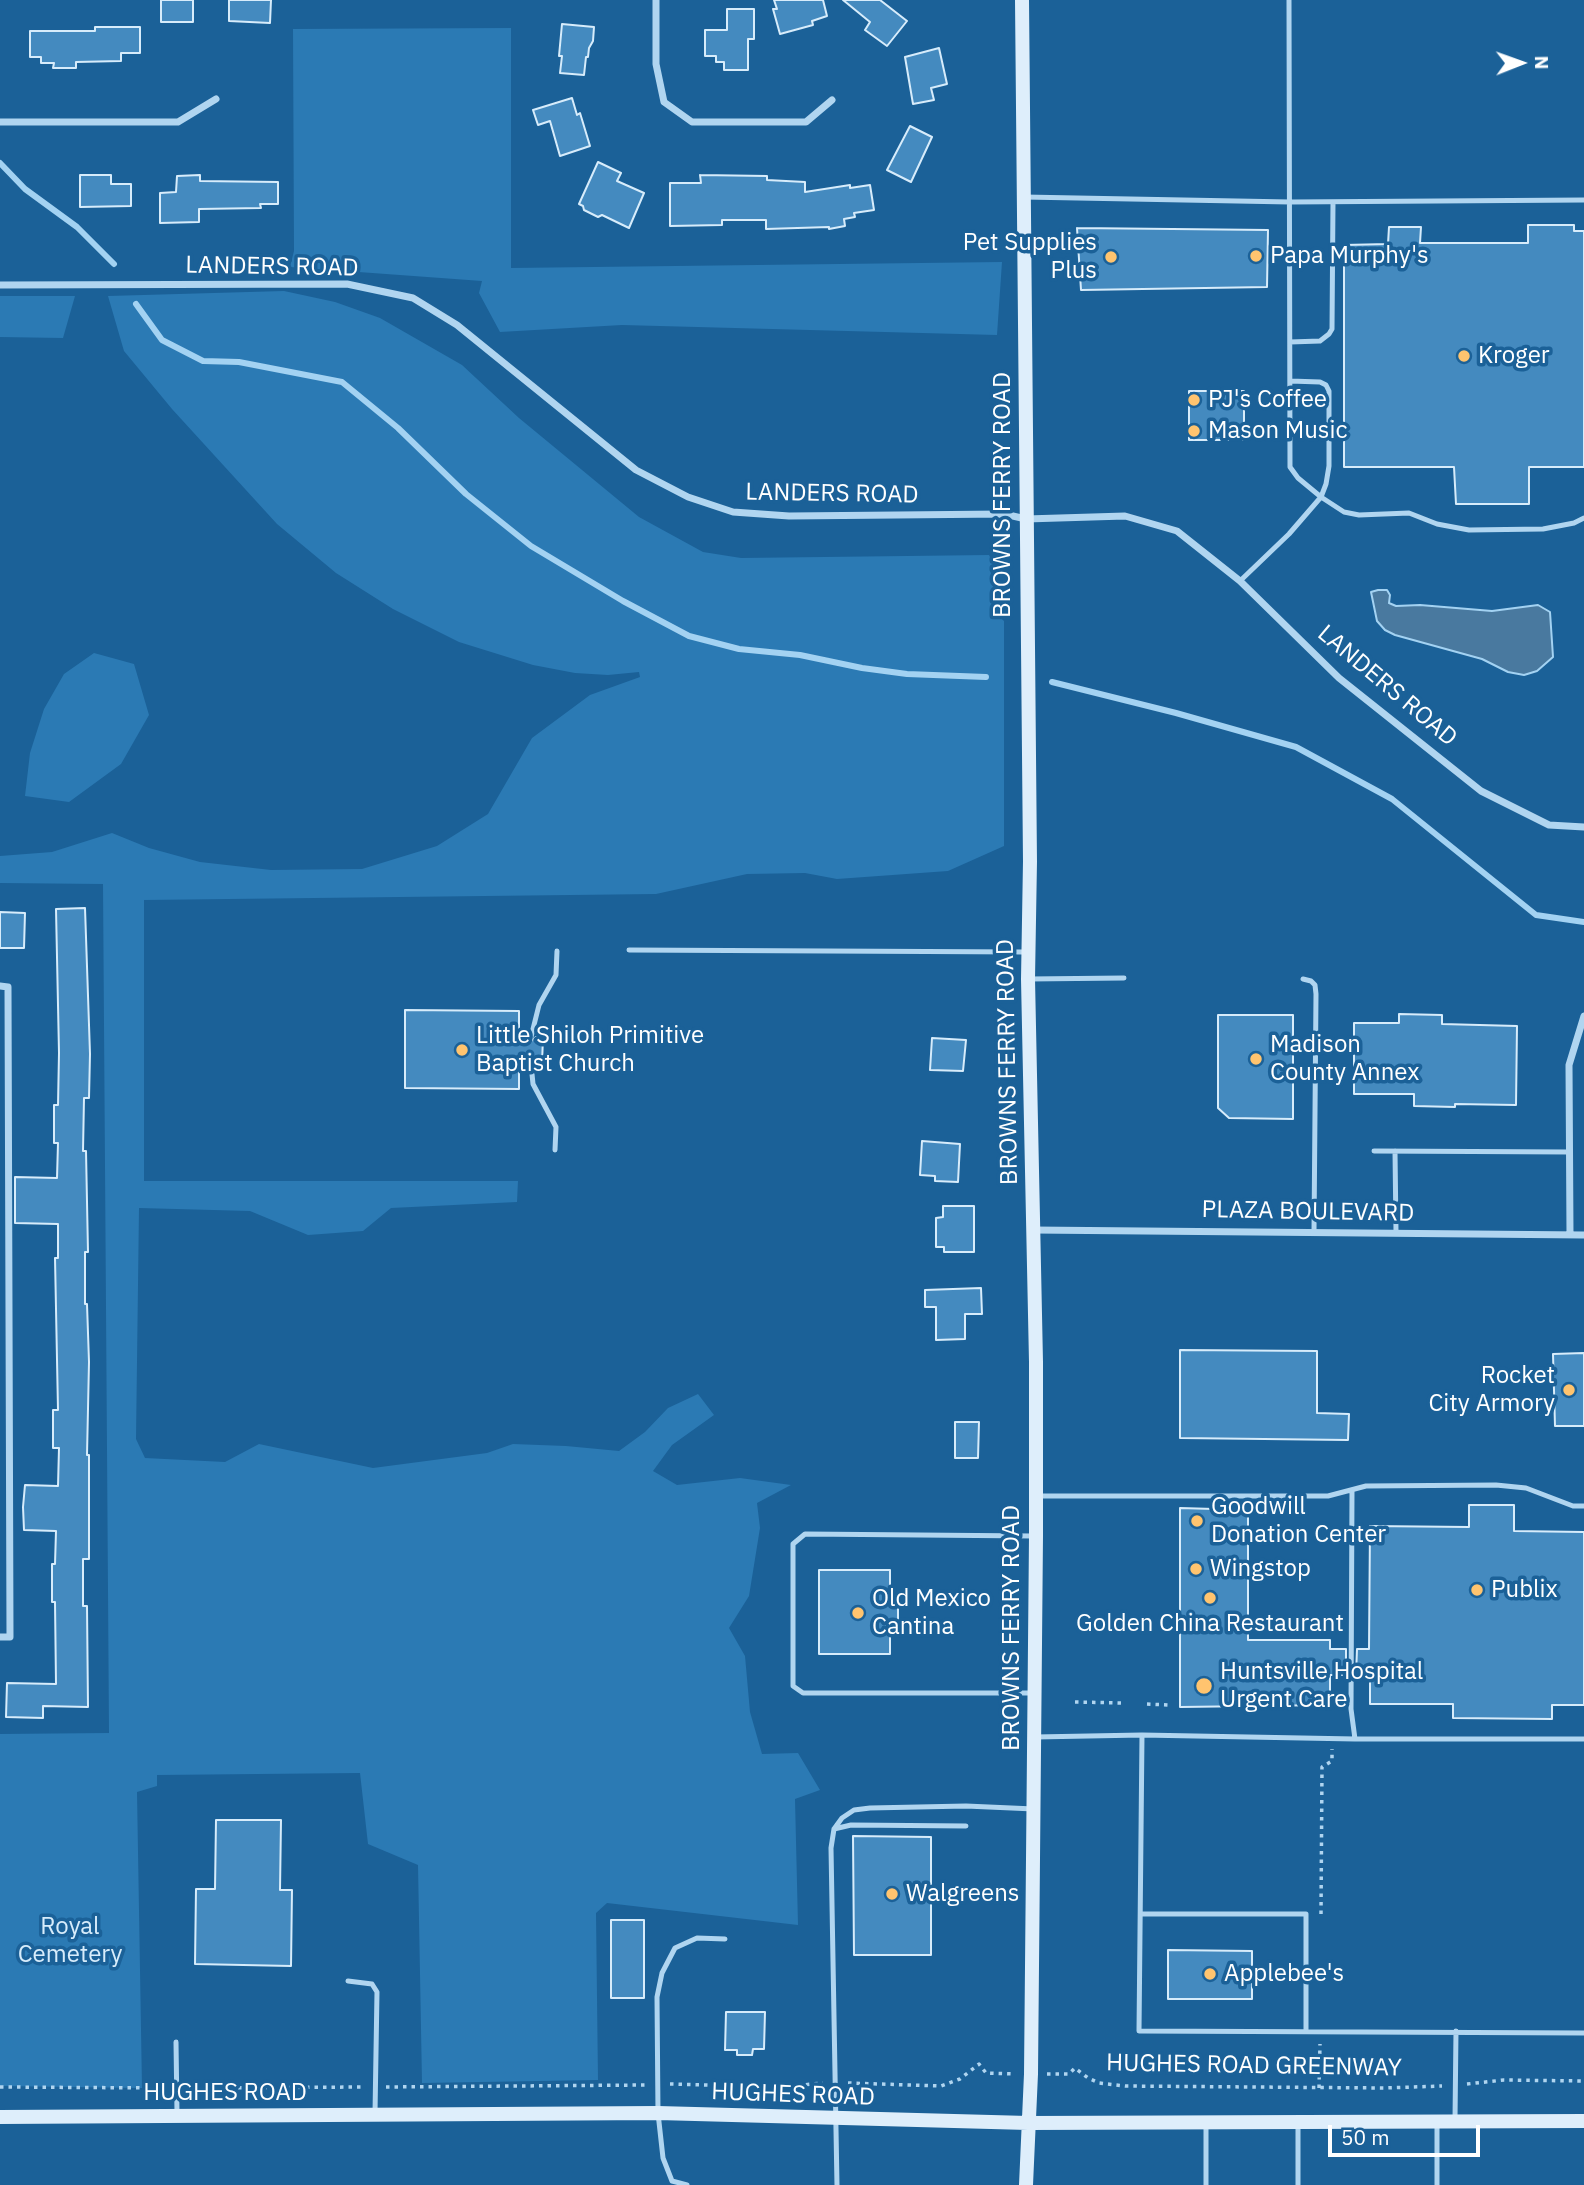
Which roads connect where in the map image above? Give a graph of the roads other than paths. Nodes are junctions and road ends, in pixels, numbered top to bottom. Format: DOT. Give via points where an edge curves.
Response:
graph roads {
  1 [pos="656,0"];
  2 [pos="1022,0"];
  3 [pos="1289,0"];
  4 [pos="216,99"];
  5 [pos="832,100"];
  6 [pos="0,122"];
  7 [pos="1024,197"];
  8 [pos="1584,200"];
  9 [pos="1290,202"];
  10 [pos="1333,202"];
  11 [pos="0,285"];
  12 [pos="1290,342"];
  13 [pos="1290,381"];
  14 [pos="1321,497"];
  15 [pos="1584,518"];
  16 [pos="1026,519"];
  17 [pos="1240,581"];
  18 [pos="1584,827"];
  19 [pos="629,950"];
  20 [pos="556,951"];
  21 [pos="1028,952"];
  22 [pos="1124,978"];
  23 [pos="1028,979"];
  24 [pos="1303,979"];
  25 [pos="0,986"];
  26 [pos="1584,1016"];
  27 [pos="531,1037"];
  28 [pos="531,1064"];
  29 [pos="555,1150"];
  30 [pos="1374,1151"];
  31 [pos="1395,1151"];
  32 [pos="1570,1152"];
  33 [pos="1032,1230"];
  34 [pos="1314,1231"];
  35 [pos="1396,1232"];
  36 [pos="1584,1234"];
  37 [pos="1570,1235"];
  38 [pos="1352,1490"];
  39 [pos="1035,1496"];
  40 [pos="1584,1506"];
  41 [pos="1036,1535"];
  42 [pos="0,1637"];
  43 [pos="1035,1693"];
  44 [pos="1142,1734"];
  45 [pos="1035,1737"];
  46 [pos="1355,1739"];
  47 [pos="1584,1739"];
  48 [pos="1035,1809"];
  49 [pos="966,1826"];
  50 [pos="834,1829"];
  51 [pos="1141,1914"];
  52 [pos="725,1939"];
  53 [pos="348,1981"];
  54 [pos="1306,2031"];
  55 [pos="1456,2031"];
  56 [pos="1584,2033"];
  57 [pos="176,2042"];
  58 [pos="658,2113"];
  59 [pos="375,2115"];
  60 [pos="177,2116"];
  61 [pos="0,2117"];
  62 [pos="837,2119"];
  63 [pos="1437,2120"];
  64 [pos="1455,2120"];
  65 [pos="1298,2121"];
  66 [pos="1584,2121"];
  67 [pos="1206,2122"];
  68 [pos="1028,2123"];
  69 [pos="687,2185"];
  70 [pos="837,2185"];
  71 [pos="1026,2185"];
  72 [pos="1206,2185"];
  73 [pos="1298,2185"];
  74 [pos="1437,2185"];
  1 -- 5 [label="street" via="656,64 664,102 692,122 806,122"];
  2 -- 7 [label="main road, BROWNS FERRY ROAD"];
  3 -- 9 [label="lane"];
  4 -- 6 [label="street" via="178,122"];
  7 -- 9 [label="lane"];
  7 -- 16 [label="main road, BROWNS FERRY ROAD"];
  8 -- 10 [label="lane"];
  9 -- 10 [label="lane"];
  9 -- 12 [label="lane"];
  10 -- 12 [label="lane" via="1332,329 1320,341"];
  11 -- 16 [label="street, LANDERS ROAD" via="347,284 413,298 457,324 636,470 688,497 733,512 789,516 1004,514"];
  12 -- 13 [label="lane"];
  13 -- 14 [label="lane" via="1290,467"];
  13 -- 14 [label="lane" via="1320,382 1329,391 1329,466"];
  14 -- 15 [label="lane" via="1344,512 1409,513 1469,530 1543,529"];
  14 -- 17 [label="lane"];
  16 -- 17 [label="street, LANDERS ROAD" via="1125,516 1177,531"];
  16 -- 21 [label="main road, BROWNS FERRY ROAD"];
  17 -- 18 [label="street, LANDERS ROAD" via="1339,678 1481,791 1549,825"];
  19 -- 21 [label="lane"];
  20 -- 27 [label="lane" via="556,975 539,1005"];
  21 -- 23 [label="main road, BROWNS FERRY ROAD"];
  22 -- 23 [label="lane"];
  23 -- 33 [label="main road, BROWNS FERRY ROAD"];
  24 -- 34 [label="lane" via="1315,985 1316,994"];
  25 -- 42 [label="street" via="8,986 10,1637"];
  26 -- 32 [label="street" via="1569,1065"];
  28 -- 29 [label="lane" via="533,1084 556,1127"];
  30 -- 31 [label="lane"];
  31 -- 32 [label="lane"];
  31 -- 35 [label="lane"];
  32 -- 37 [label="street"];
  33 -- 34 [label="street, PLAZA BOULEVARD"];
  33 -- 39 [label="main road, BROWNS FERRY ROAD"];
  34 -- 35 [label="street, PLAZA BOULEVARD"];
  35 -- 37 [label="street, PLAZA BOULEVARD"];
  36 -- 37 [label="street, PLAZA BOULEVARD"];
  38 -- 39 [label="lane" via="1328,1496"];
  38 -- 40 [label="lane" via="1366,1486 1496,1485 1526,1488"];
  38 -- 46 [label="lane" via="1351,1709"];
  39 -- 41 [label="main road, BROWNS FERRY ROAD"];
  41 -- 43 [label="main road, BROWNS FERRY ROAD"];
  41 -- 43 [label="lane" via="805,1534 793,1544 793,1686 803,1693"];
  43 -- 45 [label="main road, BROWNS FERRY ROAD"];
  44 -- 45 [label="lane"];
  44 -- 46 [label="lane"];
  44 -- 51 [label="lane"];
  45 -- 48 [label="main road, BROWNS FERRY ROAD"];
  46 -- 47 [label="lane"];
  48 -- 50 [label="lane" via="870,1808 854,1810"];
  48 -- 68 [label="main road, BROWNS FERRY ROAD"];
  49 -- 50 [label="lane" via="851,1825"];
  50 -- 62 [label="lane"];
  51 -- 54 [label="lane" via="1306,1914"];
  51 -- 54 [label="lane" via="1139,2031"];
  52 -- 58 [label="lane" via="697,1938 675,1948 662,1973 657,1997"];
  53 -- 59 [label="lane" via="372,1984 377,1992"];
  54 -- 55 [label="lane"];
  55 -- 56 [label="lane"];
  55 -- 64 [label="lane"];
  57 -- 60 [label="lane"];
  58 -- 59 [label="main road, HUGHES ROAD"];
  58 -- 62 [label="main road, HUGHES ROAD"];
  58 -- 69 [label="lane" via="663,2158 672,2181"];
  59 -- 60 [label="main road, HUGHES ROAD"];
  60 -- 61 [label="main road, HUGHES ROAD"];
  62 -- 68 [label="main road, HUGHES ROAD"];
  62 -- 70 [label="lane"];
  63 -- 64 [label="main road, HUGHES ROAD"];
  63 -- 65 [label="main road, HUGHES ROAD"];
  63 -- 74 [label="lane"];
  64 -- 66 [label="main road, HUGHES ROAD"];
  65 -- 67 [label="main road, HUGHES ROAD"];
  65 -- 73 [label="lane"];
  67 -- 68 [label="main road, HUGHES ROAD"];
  67 -- 72 [label="lane"];
  68 -- 71 [label="main road, BROWNS FERRY ROAD"];
}
